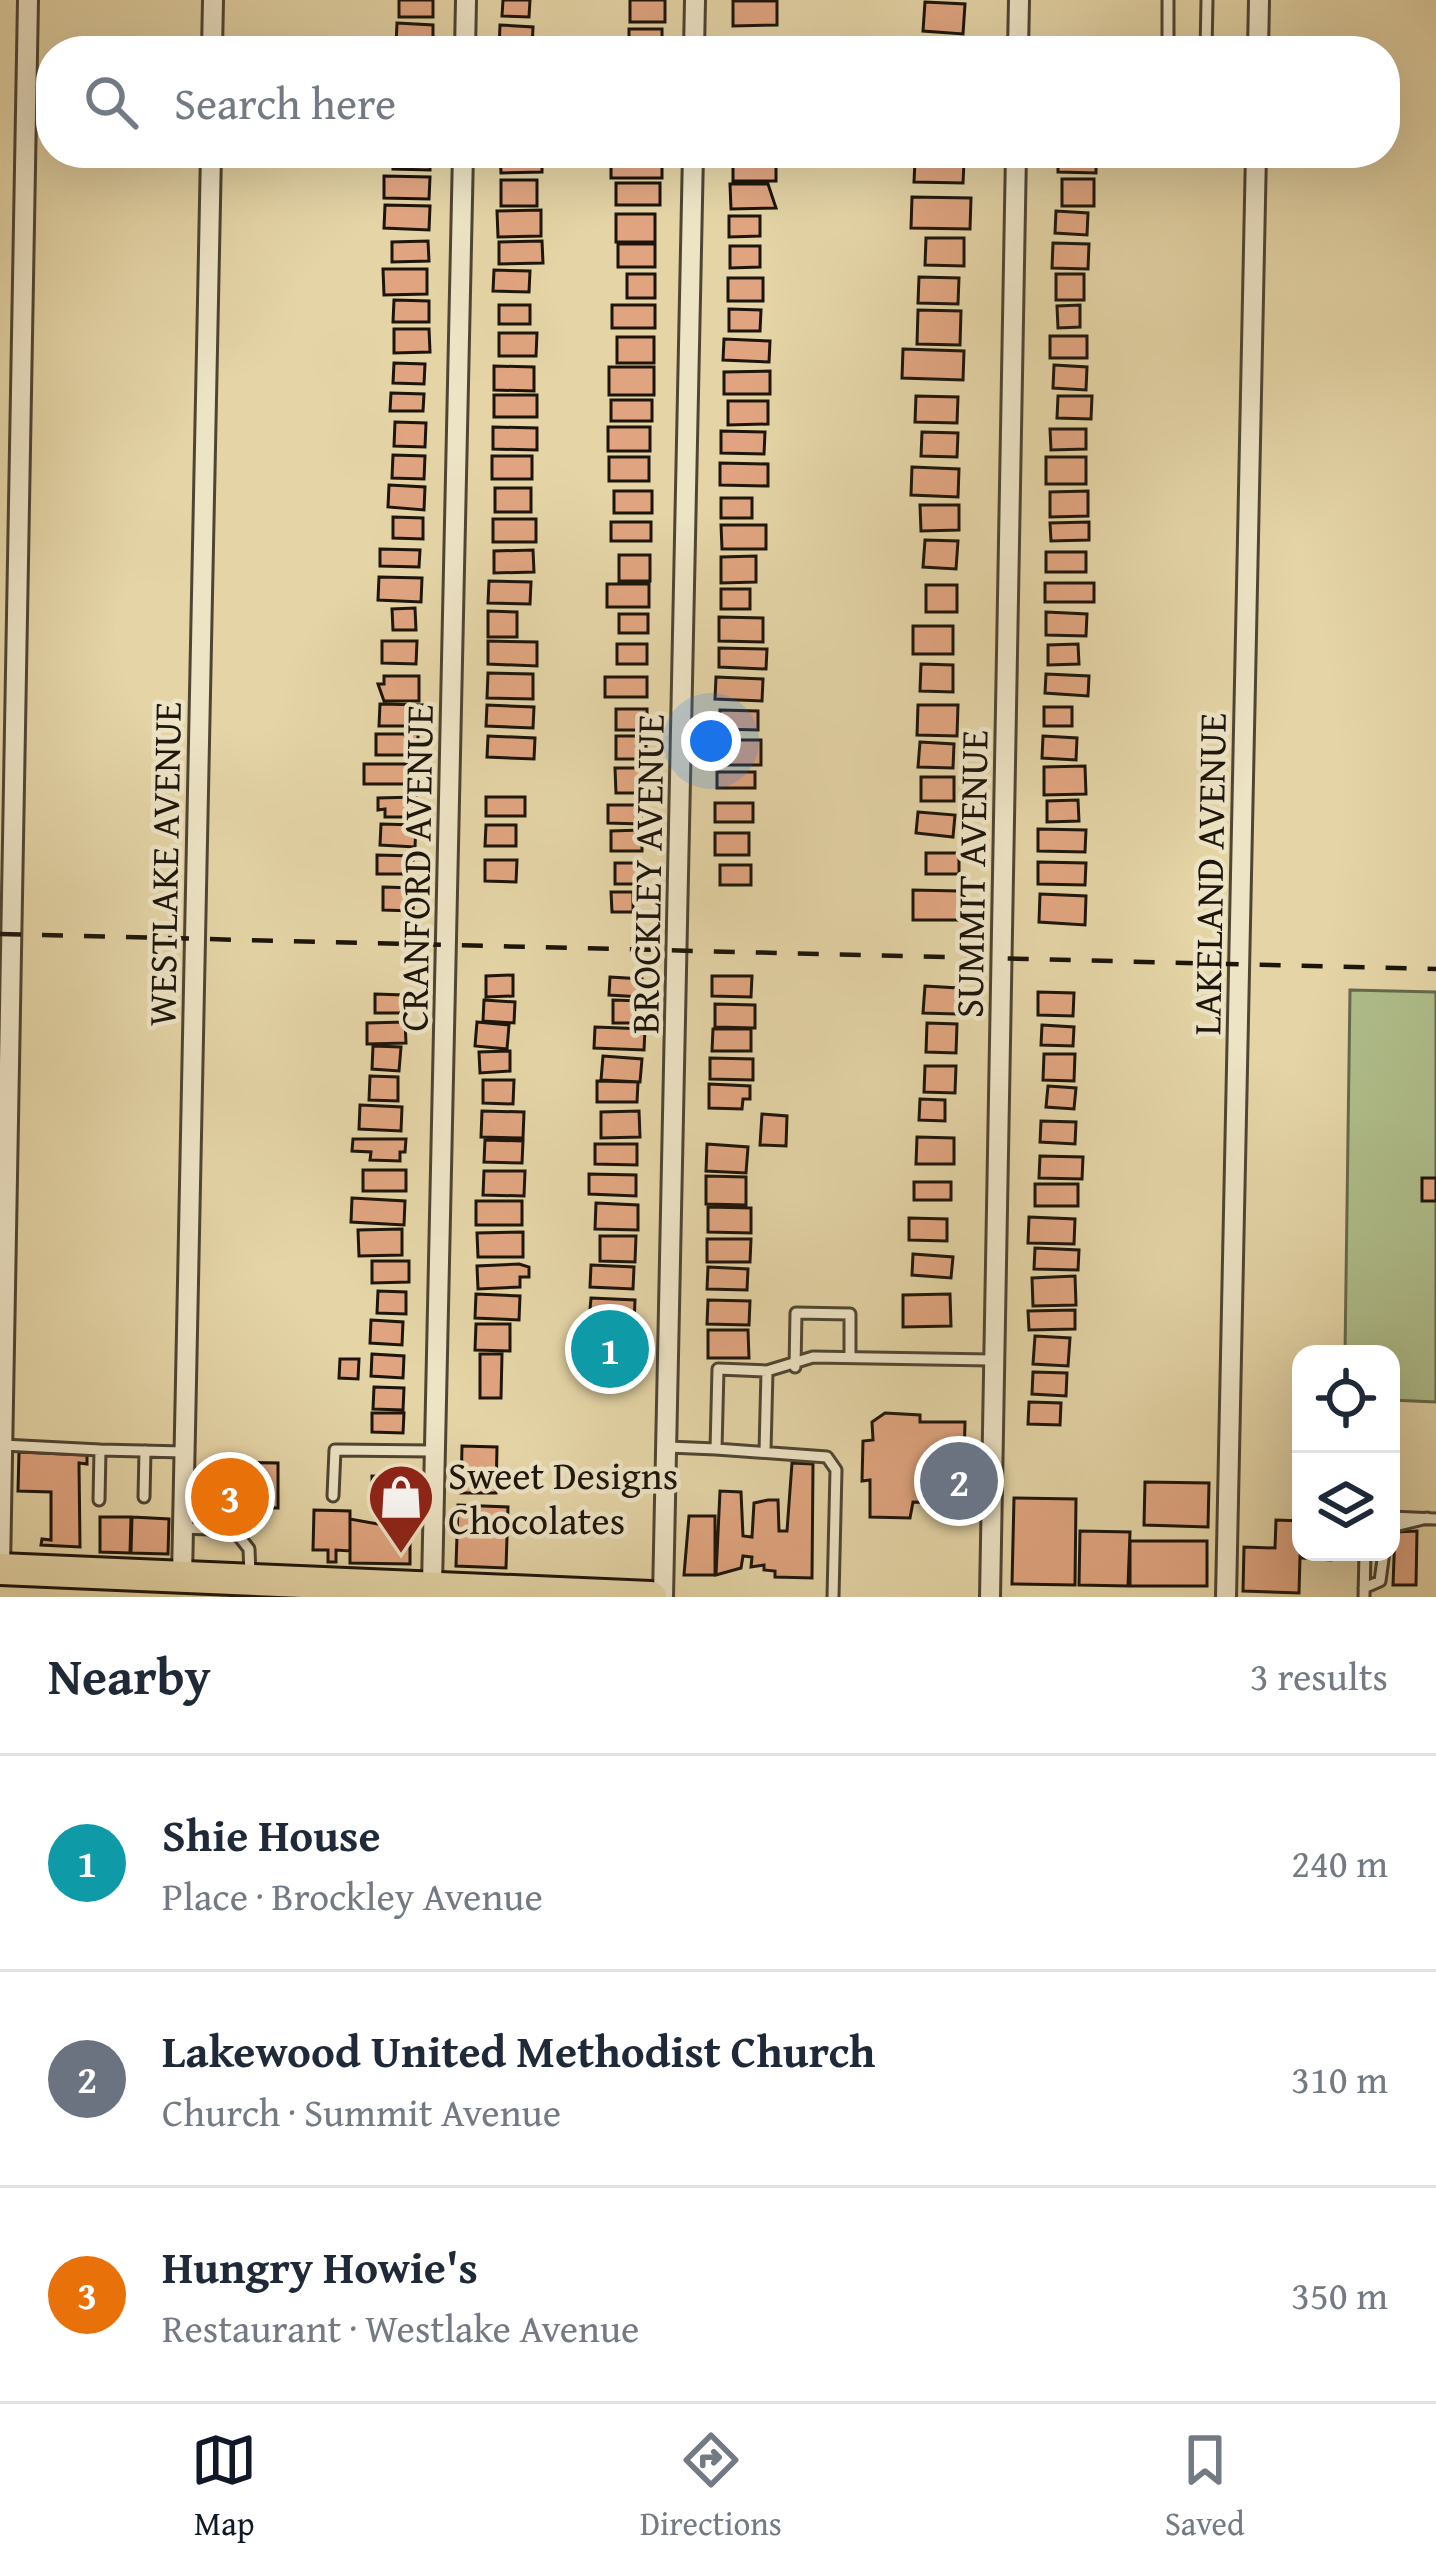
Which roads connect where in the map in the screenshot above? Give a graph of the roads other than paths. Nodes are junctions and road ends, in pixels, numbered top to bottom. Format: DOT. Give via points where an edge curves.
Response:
graph roads {
  1 [pos="28,0"];
  2 [pos="213,0"];
  3 [pos="466,0"];
  4 [pos="695,0"];
  5 [pos="1019,0"];
  6 [pos="1168,0"];
  7 [pos="1207,0"];
  8 [pos="1259,0"];
  9 [pos="212,36"];
  10 [pos="465,36"];
  11 [pos="694,36"];
  12 [pos="1018,36"];
  13 [pos="1168,36"];
  14 [pos="1206,36"];
  15 [pos="1258,36"];
  16 [pos="211,168"];
  17 [pos="463,168"];
  18 [pos="693,168"];
  19 [pos="1016,168"];
  20 [pos="1256,168"];
  21 [pos="850,1357"];
  22 [pos="992,1360"];
  23 [pos="795,1367"];
  24 [pos="766,1371"];
  25 [pos="2,1445"];
  26 [pos="665,1447"];
  27 [pos="716,1449"];
  28 [pos="100,1450"];
  29 [pos="145,1451"];
  30 [pos="435,1451"];
  31 [pos="765,1451"];
  32 [pos="184,1452"];
  33 [pos="333,1496"];
  34 [pos="144,1497"];
  35 [pos="99,1500"];
  36 [pos="1400,1517"];
  37 [pos="1432,1518"];
  38 [pos="1400,1525"];
  39 [pos="183,1528"];
  40 [pos="1365,1561"];
  41 [pos="1383,1561"];
  42 [pos="0,1569"];
  43 [pos="250,1580"];
  44 [pos="198,1584"];
  45 [pos="432,1585"];
  46 [pos="81,1586"];
  47 [pos="320,1589"];
  48 [pos="1364,1592"];
  49 [pos="576,1595"];
  50 [pos="652,1597"];
  51 [pos="663,1597"];
  52 [pos="833,1597"];
  53 [pos="990,1597"];
  54 [pos="1226,1597"];
  1 -- 25 [label="street"];
  2 -- 9 [label="street"];
  3 -- 10 [label="street"];
  4 -- 11 [label="street"];
  5 -- 12 [label="street"];
  6 -- 13 [label="lane"];
  7 -- 14 [label="lane"];
  8 -- 15 [label="street"];
  16 -- 32 [label="street, WESTLAKE AVENUE"];
  17 -- 30 [label="street, CRANFORD AVENUE"];
  18 -- 26 [label="street, BROCKLEY AVENUE"];
  19 -- 22 [label="street, SUMMIT AVENUE"];
  20 -- 54 [label="street, LAKELAND AVENUE"];
  21 -- 22 [label="lane"];
  21 -- 23 [label="lane" via="813,1357"];
  21 -- 23 [label="lane" via="850,1314 796,1313"];
  22 -- 53 [label="street, SUMMIT AVENUE"];
  23 -- 24 [label="lane"];
  24 -- 27 [label="lane" via="718,1369"];
  24 -- 31 [label="lane"];
  25 -- 28 [label="lane"];
  25 -- 42 [label="street"];
  26 -- 27 [label="lane"];
  26 -- 51 [label="street, BROCKLEY AVENUE"];
  27 -- 31 [label="lane"];
  28 -- 29 [label="lane"];
  28 -- 35 [label="lane"];
  29 -- 32 [label="lane"];
  29 -- 34 [label="lane"];
  30 -- 33 [label="lane" via="335,1450"];
  30 -- 45 [label="street, CRANFORD AVENUE"];
  31 -- 52 [label="lane" via="827,1457 836,1470"];
  32 -- 39 [label="street, WESTLAKE AVENUE"];
  36 -- 37 [label="lane"];
  37 -- 38 [label="lane"];
  39 -- 43 [label="lane" via="234,1530 244,1538"];
  39 -- 44 [label="street, WESTLAKE AVENUE"];
  40 -- 48 [label="lane"];
  41 -- 48 [label="lane" via="1380,1581"];
  42 -- 46 [label="main road"];
  43 -- 44 [label="main road"];
  43 -- 47 [label="main road"];
  44 -- 46 [label="main road"];
  45 -- 47 [label="main road"];
  45 -- 49 [label="main road"];
  49 -- 50 [label="main road"];
}
